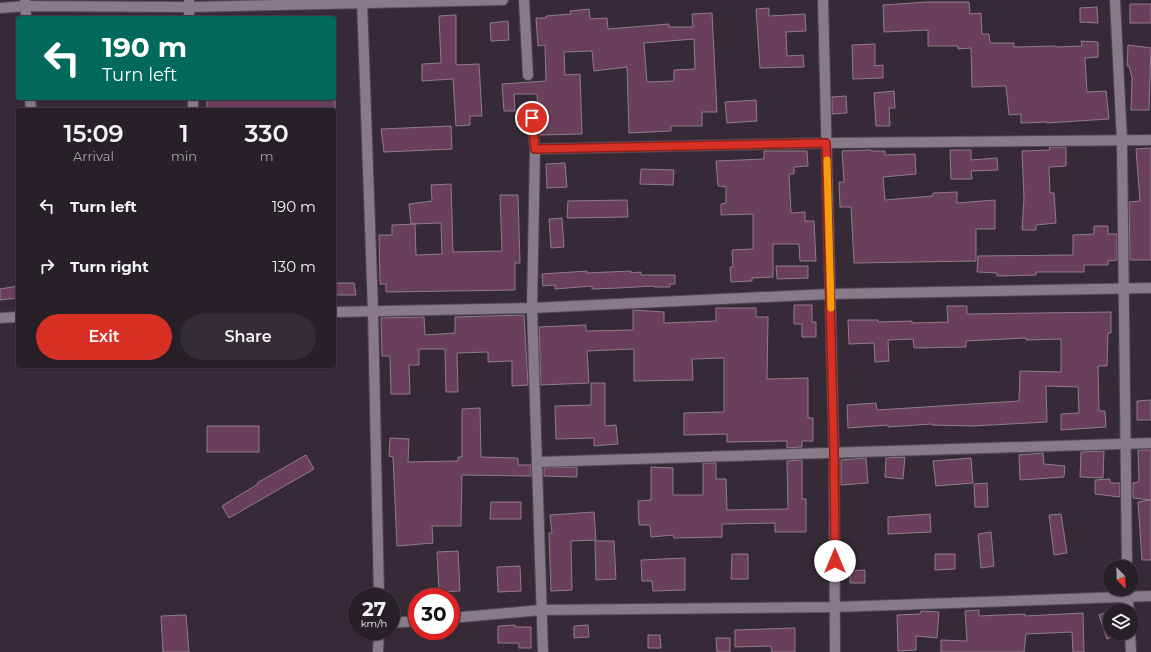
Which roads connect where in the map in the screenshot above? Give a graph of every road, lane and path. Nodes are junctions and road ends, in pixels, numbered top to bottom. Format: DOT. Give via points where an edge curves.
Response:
graph roads {
  1 [pos="503,0"];
  2 [pos="524,0"];
  3 [pos="823,0"];
  4 [pos="1115,0"];
  5 [pos="362,2"];
  6 [pos="26,3"];
  7 [pos="189,4"];
  8 [pos="0,8"];
  9 [pos="26,16"];
  10 [pos="189,16"];
  11 [pos="528,75"];
  12 [pos="532,118"];
  13 [pos="1151,140"];
  14 [pos="1122,141"];
  15 [pos="826,143"];
  16 [pos="535,149"];
  17 [pos="1124,288"];
  18 [pos="1151,288"];
  19 [pos="830,294"];
  20 [pos="532,308"];
  21 [pos="373,310"];
  22 [pos="336,312"];
  23 [pos="16,317"];
  24 [pos="0,318"];
  25 [pos="1125,444"];
  26 [pos="1151,444"];
  27 [pos="834,454"];
  28 [pos="538,462"];
  29 [pos="1127,560"];
  30 [pos="379,588"];
  31 [pos="1103,594"];
  32 [pos="1139,594"];
  33 [pos="1151,596"];
  34 [pos="835,607"];
  35 [pos="541,610"];
  36 [pos="460,617"];
  37 [pos="379,640"];
  38 [pos="1130,640"];
  39 [pos="378,652"];
  40 [pos="543,652"];
  41 [pos="836,652"];
  42 [pos="1131,652"];
  1 -- 5 [label="street"];
  2 -- 11 [label="street"];
  3 -- 15 [label="street"];
  4 -- 14 [label="street"];
  5 -- 7 [label="street"];
  5 -- 21 [label="street"];
  6 -- 7 [label="street"];
  6 -- 8 [label="street"];
  6 -- 9 [label="street"];
  7 -- 10 [label="street"];
  12 -- 16 [label="street"];
  13 -- 14 [label="street"];
  14 -- 15 [label="street"];
  14 -- 17 [label="street"];
  15 -- 16 [label="street"];
  15 -- 19 [label="street"];
  16 -- 20 [label="street"];
  17 -- 18 [label="street"];
  17 -- 19 [label="street"];
  17 -- 25 [label="street"];
  19 -- 20 [label="street"];
  19 -- 27 [label="street"];
  20 -- 21 [label="street"];
  20 -- 28 [label="street"];
  21 -- 22 [label="street"];
  21 -- 30 [label="street"];
  23 -- 24 [label="street"];
  25 -- 26 [label="street"];
  25 -- 27 [label="street"];
  25 -- 29 [label="street"];
  27 -- 28 [label="street"];
  27 -- 34 [label="street"];
  28 -- 35 [label="street"];
  31 -- 34 [label="street"];
  32 -- 33 [label="street"];
  34 -- 35 [label="street"];
  34 -- 41 [label="street"];
  35 -- 36 [label="street"];
  35 -- 40 [label="street"];
  37 -- 39 [label="street"];
  38 -- 42 [label="street"];
}
